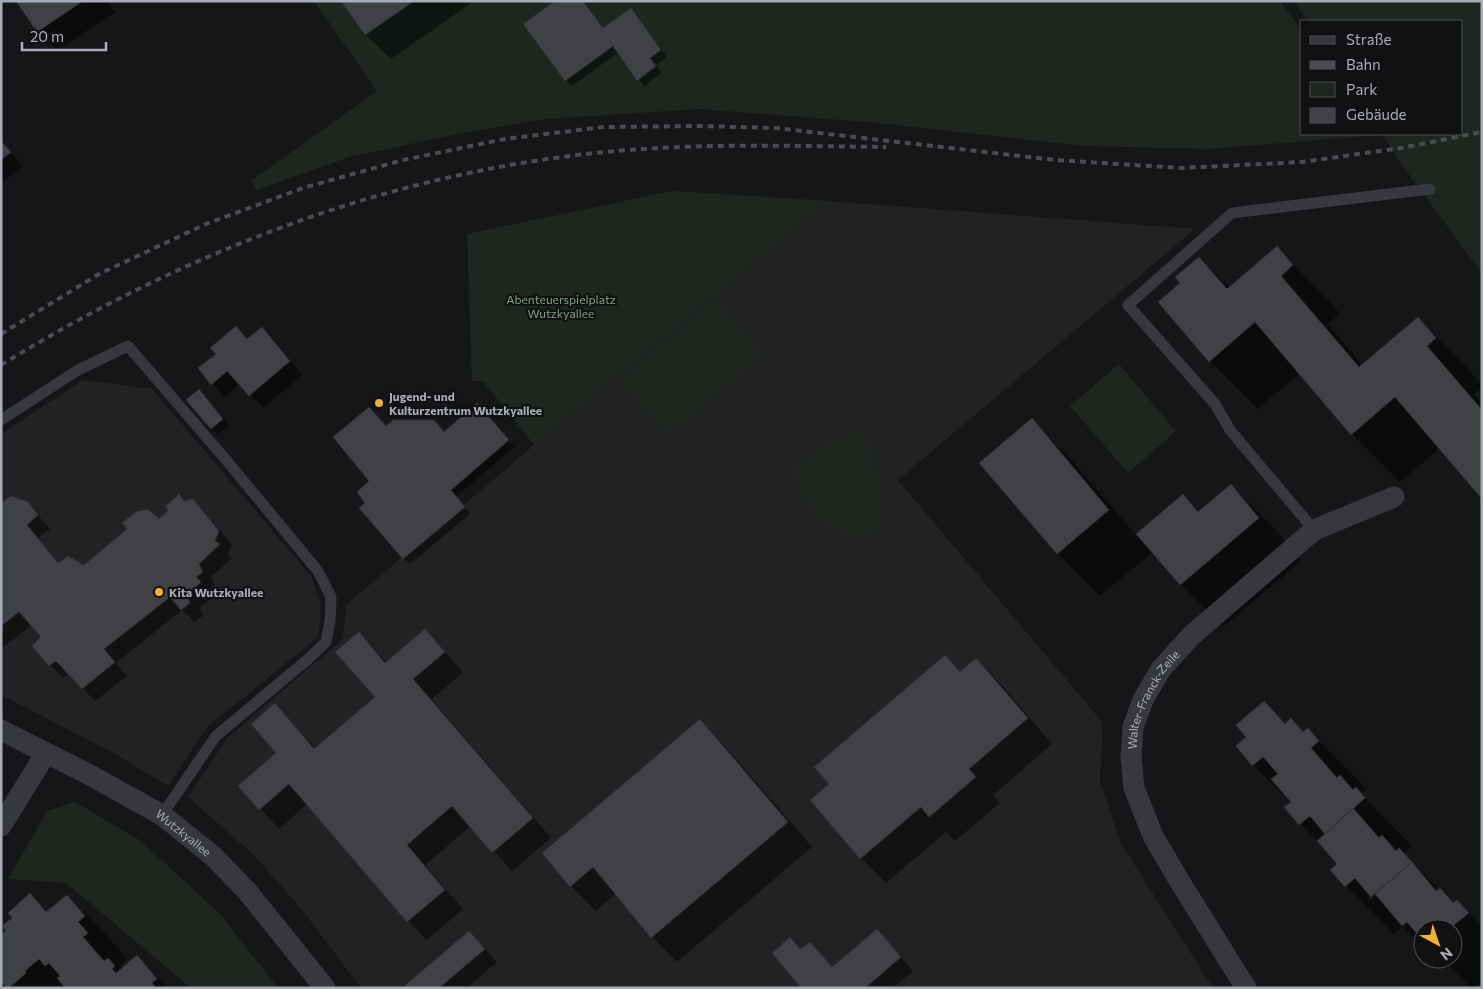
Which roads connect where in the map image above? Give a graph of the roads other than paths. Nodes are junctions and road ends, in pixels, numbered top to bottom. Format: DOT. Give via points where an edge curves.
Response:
graph roads {
  1 [pos="1430,188"];
  2 [pos="1,420"];
  3 [pos="1394,497"];
  4 [pos="1314,530"];
  5 [pos="1,730"];
  6 [pos="46,753"];
  7 [pos="162,815"];
  8 [pos="1,826"];
  9 [pos="325,988"];
  10 [pos="1246,988"];
  1 -- 4 [label="lane" via="1232,213 1128,305 1215,404 1230,430"];
  2 -- 7 [label="lane" via="78,370 128,346 318,571 331,597 326,642 216,736"];
  3 -- 4 [label="street, Walter-Franck-Zeile"];
  4 -- 10 [label="street, Walter-Franck-Zeile" via="1190,636 1162,669 1143,700 1133,727 1134,788 1154,836"];
  5 -- 6 [label="street, Wutzkyallee"];
  6 -- 7 [label="street, Wutzkyallee"];
  6 -- 8 [label="street"];
  7 -- 9 [label="street, Wutzkyallee" via="213,856 247,891"];
}
